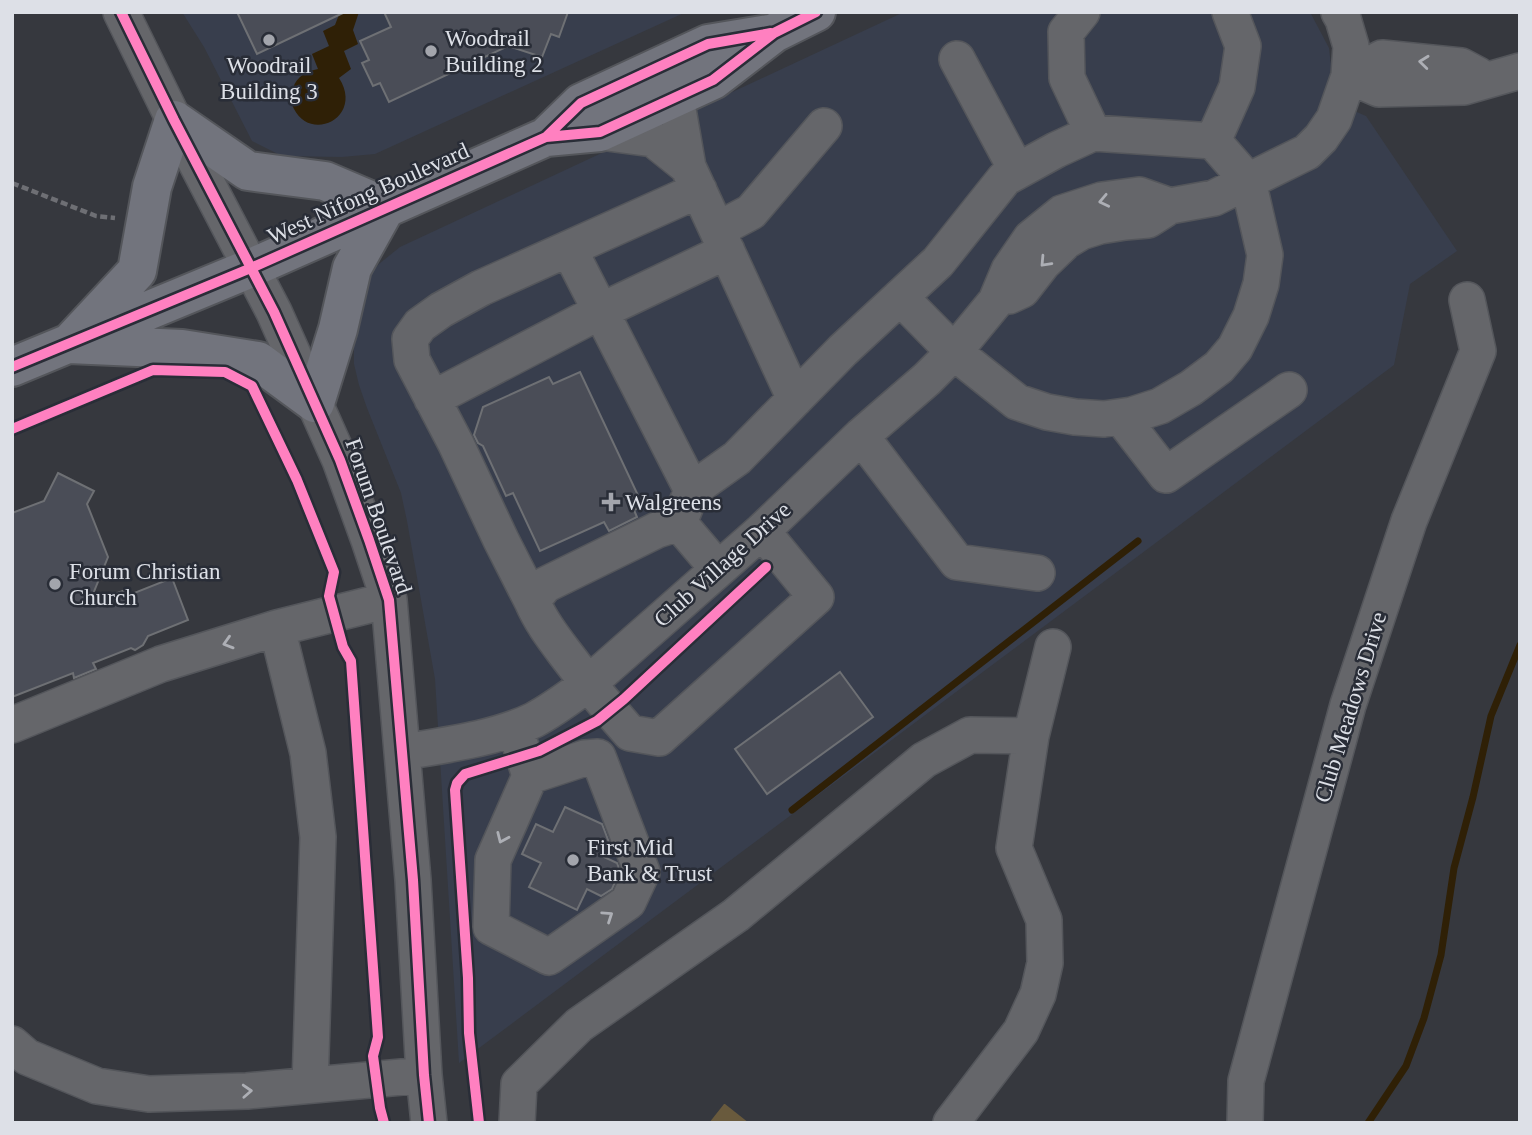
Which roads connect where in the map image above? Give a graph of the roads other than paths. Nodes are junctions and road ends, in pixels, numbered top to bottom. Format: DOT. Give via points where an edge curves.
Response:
graph roads {
  1 [pos="121,12"];
  2 [pos="816,12"];
  3 [pos="1082,12"];
  4 [pos="1230,12"];
  5 [pos="1339,12"];
  6 [pos="775,33"];
  7 [pos="957,59"];
  8 [pos="1349,76"];
  9 [pos="1504,76"];
  10 [pos="676,98"];
  11 [pos="174,120"];
  12 [pos="824,126"];
  13 [pos="600,132"];
  14 [pos="1093,133"];
  15 [pos="546,136"];
  16 [pos="1213,142"];
  17 [pos="1017,171"];
  18 [pos="693,179"];
  19 [pos="1248,181"];
  20 [pos="386,207"];
  21 [pos="722,240"];
  22 [pos="569,249"];
  23 [pos="251,268"];
  24 [pos="900,297"];
  25 [pos="1467,300"];
  26 [pos="601,311"];
  27 [pos="69,344"];
  28 [pos="954,352"];
  29 [pos="12,367"];
  30 [pos="1219,367"];
  31 [pos="1289,390"];
  32 [pos="432,399"];
  33 [pos="795,399"];
  34 [pos="315,403"];
  35 [pos="1253,414"];
  36 [pos="1121,417"];
  37 [pos="861,436"];
  38 [pos="692,490"];
  39 [pos="679,523"];
  40 [pos="762,531"];
  41 [pos="718,569"];
  42 [pos="1037,573"];
  43 [pos="388,600"];
  44 [pos="532,601"];
  45 [pos="277,628"];
  46 [pos="1053,647"];
  47 [pos="588,684"];
  48 [pos="12,725"];
  49 [pos="515,728"];
  50 [pos="630,733"];
  51 [pos="1031,736"];
  52 [pos="403,752"];
  53 [pos="598,757"];
  54 [pos="530,776"];
  55 [pos="17,1060"];
  56 [pos="425,1074"];
  57 [pos="310,1085"];
  58 [pos="180,1108"];
  59 [pos="429,1123"];
  60 [pos="517,1123"];
  61 [pos="951,1123"];
  62 [pos="1245,1123"];
  1 -- 11 [label="street, Forum Boulevard"];
  2 -- 6 [label="main road, West Nifong Boulevard"];
  3 -- 14 [label="street" via="1066,32 1067,78"];
  4 -- 16 [label="street" via="1243,46 1237,87"];
  5 -- 8 [label="street, Club Village Drive" via="1351,46"];
  6 -- 10 [label="main road, West Nifong Boulevard" via="713,80"];
  6 -- 15 [label="main road, West Nifong Boulevard" via="708,44 582,103"];
  7 -- 17 [label="street"];
  8 -- 9 [label="street" via="1379,89 1464,87"];
  8 -- 19 [label="street, Club Village Drive" via="1334,120 1321,138 1307,152"];
  10 -- 13 [label="main road, West Nifong Boulevard"];
  10 -- 18 [label="street"];
  11 -- 20 [label="main road" via="248,171 325,181"];
  11 -- 23 [label="street, Forum Boulevard"];
  11 -- 27 [label="main road" via="152,187 137,271"];
  12 -- 21 [label="street"];
  13 -- 15 [label="main road, West Nifong Boulevard"];
  13 -- 18 [label="street" via="653,139"];
  14 -- 16 [label="street"];
  14 -- 17 [label="street"];
  15 -- 20 [label="main road, West Nifong Boulevard"];
  16 -- 19 [label="street"];
  17 -- 24 [label="street" via="1005,178 938,262"];
  18 -- 21 [label="street"];
  18 -- 22 [label="street"];
  19 -- 28 [label="street, Club Village Drive, one-way" via="1213,198 1170,206 1139,195 1102,200 1062,213 1031,238 1009,270 996,301"];
  19 -- 30 [label="street" via="1265,255 1261,284 1235,348"];
  20 -- 23 [label="main road, West Nifong Boulevard"];
  20 -- 34 [label="main road" via="352,268"];
  21 -- 26 [label="street"];
  21 -- 33 [label="street"];
  22 -- 26 [label="street"];
  22 -- 32 [label="street" via="481,288 420,325 410,339 412,360"];
  23 -- 27 [label="main road, West Nifong Boulevard"];
  23 -- 34 [label="street, Forum Boulevard"];
  24 -- 28 [label="street"];
  24 -- 33 [label="street"];
  25 -- 62 [label="street, Club Meadows Drive" via="1478,351 1409,521 1348,705 1246,1081"];
  26 -- 32 [label="street"];
  26 -- 38 [label="street"];
  27 -- 29 [label="main road, West Nifong Boulevard"];
  27 -- 34 [label="main road" via="182,349 258,361"];
  28 -- 36 [label="street" via="1017,402 1074,417"];
  28 -- 37 [label="street, Club Village Drive"];
  30 -- 35 [label="street"];
  30 -- 36 [label="street" via="1160,406"];
  31 -- 35 [label="street"];
  32 -- 44 [label="street"];
  33 -- 38 [label="street" via="737,458"];
  34 -- 43 [label="street, Forum Boulevard" via="340,460"];
  35 -- 36 [label="street" via="1166,475"];
  37 -- 40 [label="street, Club Village Drive"];
  37 -- 42 [label="street" via="957,562"];
  38 -- 39 [label="street"];
  39 -- 41 [label="street"];
  39 -- 44 [label="street" via="545,585"];
  40 -- 41 [label="street, Club Village Drive"];
  40 -- 50 [label="street" via="816,597 659,737"];
  41 -- 47 [label="street, Club Village Drive"];
  43 -- 45 [label="street"];
  43 -- 52 [label="street, Forum Boulevard"];
  44 -- 47 [label="street"];
  45 -- 48 [label="street, one-way" via="161,664"];
  45 -- 57 [label="street" via="308,753 318,837"];
  46 -- 51 [label="street"];
  47 -- 49 [label="street, Club Village Drive"];
  47 -- 50 [label="street"];
  49 -- 52 [label="street, Club Village Drive"];
  49 -- 54 [label="street"];
  50 -- 53 [label="street"];
  51 -- 60 [label="street" via="970,736 924,760 736,915 579,1025 519,1084"];
  51 -- 61 [label="street" via="1014,848 1044,920 1045,963 1038,994 1021,1031"];
  52 -- 56 [label="street, Forum Boulevard"];
  53 -- 54 [label="street"];
  54 -- 53 [label="street, one-way" via="493,860 491,927 549,957 628,902 642,872"];
  55 -- 58 [label="street" via="97,1086 149,1094"];
  56 -- 57 [label="street"];
  56 -- 59 [label="street, Forum Boulevard"];
  58 -- 57 [label="street, one-way" via="247,1091"];
}
